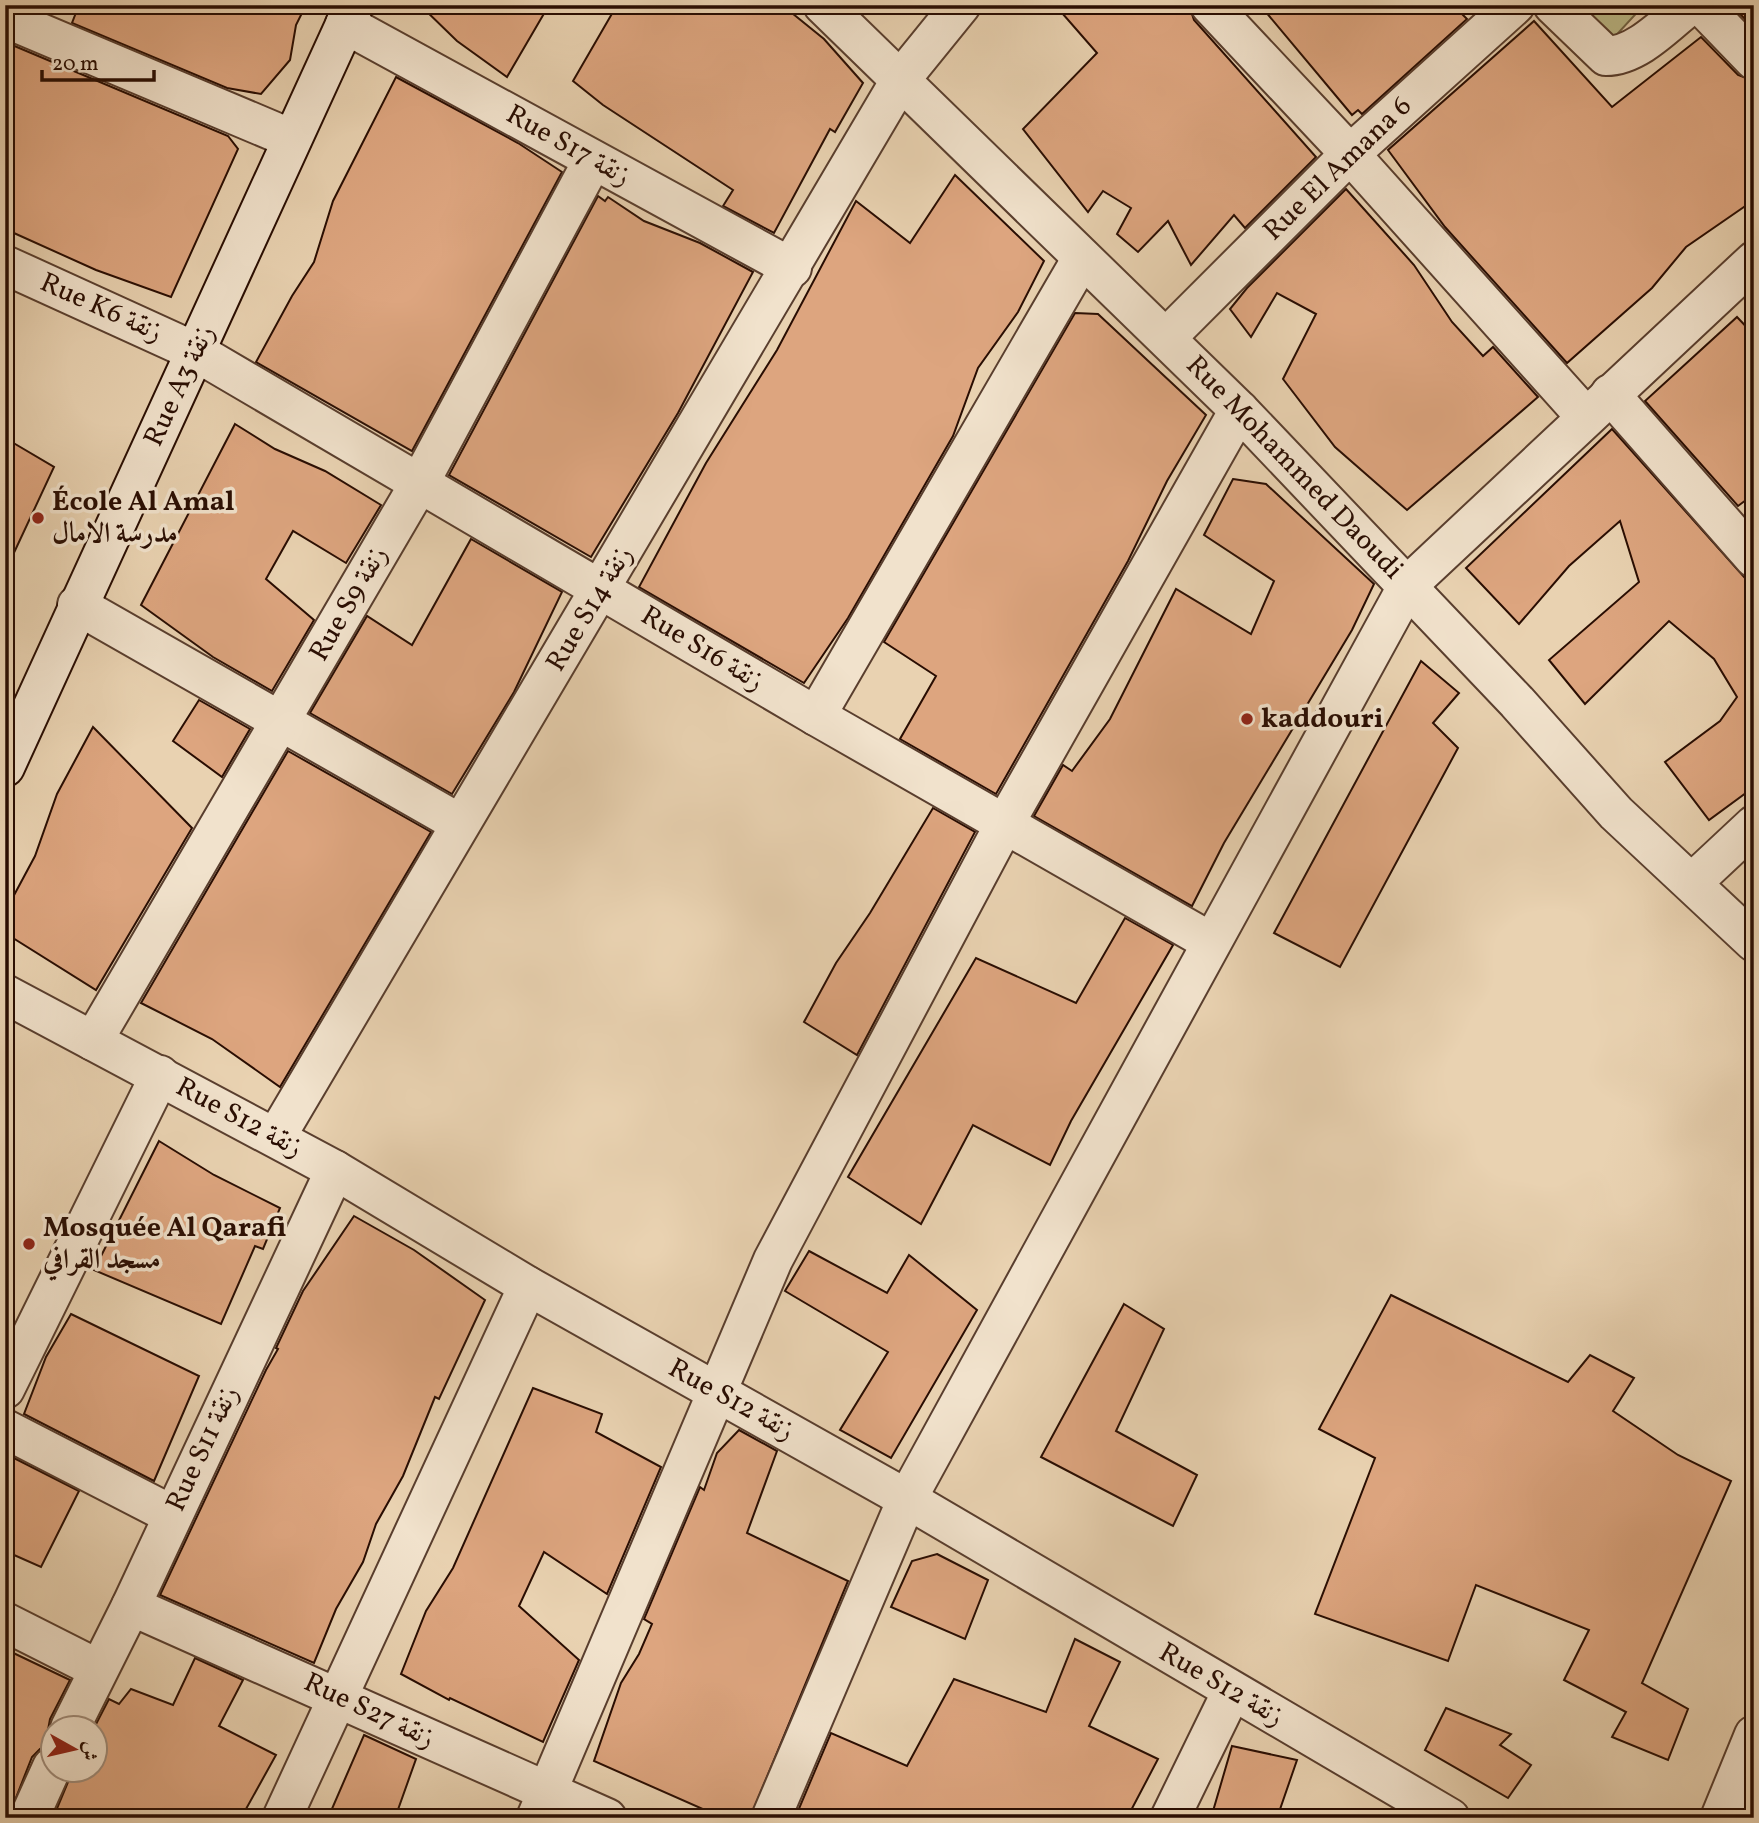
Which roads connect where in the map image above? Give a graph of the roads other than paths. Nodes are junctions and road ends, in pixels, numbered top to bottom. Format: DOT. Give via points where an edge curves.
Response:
graph roads {
  1 [pos="823,5"];
  2 [pos="961,5"];
  3 [pos="1210,5"];
  4 [pos="1515,5"];
  5 [pos="1553,5"];
  6 [pos="1690,5"];
  7 [pos="1701,5"];
  8 [pos="349,14"];
  9 [pos="5,18"];
  10 [pos="1754,60"];
  11 [pos="901,79"];
  12 [pos="292,139"];
  13 [pos="1350,154"];
  14 [pos="593,160"];
  15 [pos="1082,258"];
  16 [pos="1754,261"];
  17 [pos="5,265"];
  18 [pos="792,268"];
  19 [pos="1167,337"];
  20 [pos="196,352"];
  21 [pos="1597,405"];
  22 [pos="1239,410"];
  23 [pos="419,484"];
  24 [pos="1754,558"];
  25 [pos="1408,585"];
  26 [pos="601,589"];
  27 [pos="78,605"];
  28 [pos="816,716"];
  29 [pos="280,721"];
  30 [pos="5,767"];
  31 [pos="459,823"];
  32 [pos="1004,825"];
  33 [pos="1754,825"];
  34 [pos="1693,882"];
  35 [pos="1211,942"];
  36 [pos="1754,942"];
  37 [pos="5,994"];
  38 [pos="93,1041"];
  39 [pos="159,1076"];
  40 [pos="276,1137"];
  41 [pos="335,1170"];
  42 [pos="528,1286"];
  43 [pos="5,1388"];
  44 [pos="716,1391"];
  45 [pos="5,1430"];
  46 [pos="906,1499"];
  47 [pos="172,1515"];
  48 [pos="131,1606"];
  49 [pos="5,1622"];
  50 [pos="98,1669"];
  51 [pos="1232,1691"];
  52 [pos="338,1696"];
  53 [pos="77,1714"];
  54 [pos="1754,1735"];
  55 [pos="44,1784"];
  56 [pos="541,1806"];
  57 [pos="29,1818"];
  58 [pos="282,1818"];
  59 [pos="607,1818"];
  60 [pos="771,1818"];
  61 [pos="1170,1818"];
  62 [pos="1450,1818"];
  63 [pos="1720,1818"];
  1 -- 11 [label="street, Rue Mohammed Daoudi"];
  2 -- 11 [label="street, Rue S14 زنقة"];
  3 -- 13 [label="street"];
  4 -- 13 [label="street, Rue El Amana 6"];
  5 -- 6 [label="street" via="1606,56 1620,56 1636,47"];
  7 -- 10 [label="street"];
  8 -- 12 [label="street, Rue A3 زنقة"];
  8 -- 14 [label="street, Rue S17 زنقة"];
  9 -- 12 [label="street"];
  11 -- 15 [label="street, Rue Mohammed Daoudi"];
  11 -- 18 [label="street, Rue S14 زنقة"];
  12 -- 20 [label="street, Rue A3 زنقة"];
  13 -- 19 [label="street, Rue El Amana 6"];
  13 -- 21 [label="street"];
  14 -- 18 [label="street, Rue S17 زنقة"];
  14 -- 23 [label="street, Rue S9 زنقة"];
  15 -- 19 [label="street, Rue Mohammed Daoudi"];
  15 -- 28 [label="street"];
  16 -- 21 [label="street"];
  17 -- 20 [label="street, Rue K6 زنقة"];
  18 -- 26 [label="street, Rue S14 زنقة"];
  19 -- 22 [label="street, Rue Mohammed Daoudi"];
  20 -- 23 [label="street, Rue S16 زنقة"];
  20 -- 27 [label="street, Rue A3 زنقة"];
  21 -- 24 [label="street"];
  21 -- 25 [label="street"];
  22 -- 25 [label="street, Rue Mohammed Daoudi"];
  22 -- 32 [label="street"];
  23 -- 26 [label="street, Rue S16 زنقة"];
  23 -- 29 [label="street, Rue S9 زنقة"];
  25 -- 34 [label="street, Rue Mohammed Daoudi" via="1616,813"];
  25 -- 35 [label="street"];
  26 -- 28 [label="street, Rue S16 زنقة"];
  26 -- 31 [label="street, Rue S14 زنقة"];
  27 -- 29 [label="street"];
  27 -- 30 [label="street, Rue A3 زنقة"];
  28 -- 32 [label="street, Rue S16 زنقة"];
  29 -- 31 [label="street"];
  29 -- 38 [label="street, Rue S9 زنقة"];
  31 -- 40 [label="street, Rue S14 زنقة"];
  32 -- 35 [label="street, Rue S16 زنقة"];
  32 -- 44 [label="street" via="773,1260"];
  33 -- 34 [label="street"];
  34 -- 36 [label="street, Rue Mohammed Daoudi"];
  35 -- 46 [label="street"];
  37 -- 38 [label="street, Rue S12 زنقة"];
  38 -- 39 [label="street, Rue S12 زنقة"];
  39 -- 40 [label="street, Rue S12 زنقة"];
  39 -- 43 [label="street"];
  40 -- 41 [label="street, Rue S12 زنقة"];
  41 -- 42 [label="street, Rue S12 زنقة"];
  41 -- 47 [label="street, Rue S11 زنقة"];
  42 -- 44 [label="street, Rue S12 زنقة"];
  42 -- 52 [label="street"];
  44 -- 46 [label="street, Rue S12 زنقة"];
  44 -- 56 [label="street"];
  45 -- 47 [label="street"];
  46 -- 51 [label="street, Rue S12 زنقة"];
  46 -- 60 [label="street"];
  47 -- 48 [label="street, Rue S11 زنقة"];
  48 -- 50 [label="street, Rue S11 زنقة"];
  48 -- 52 [label="street, Rue S27 زنقة"];
  49 -- 50 [label="street"];
  50 -- 53 [label="street, Rue S11 زنقة"];
  51 -- 61 [label="street"];
  51 -- 62 [label="street, Rue S12 زنقة"];
  52 -- 56 [label="street, Rue S27 زنقة"];
  52 -- 58 [label="street"];
  54 -- 63 [label="street"];
  55 -- 57 [label="street"];
  56 -- 59 [label="street, Rue S27 زنقة"];
}
